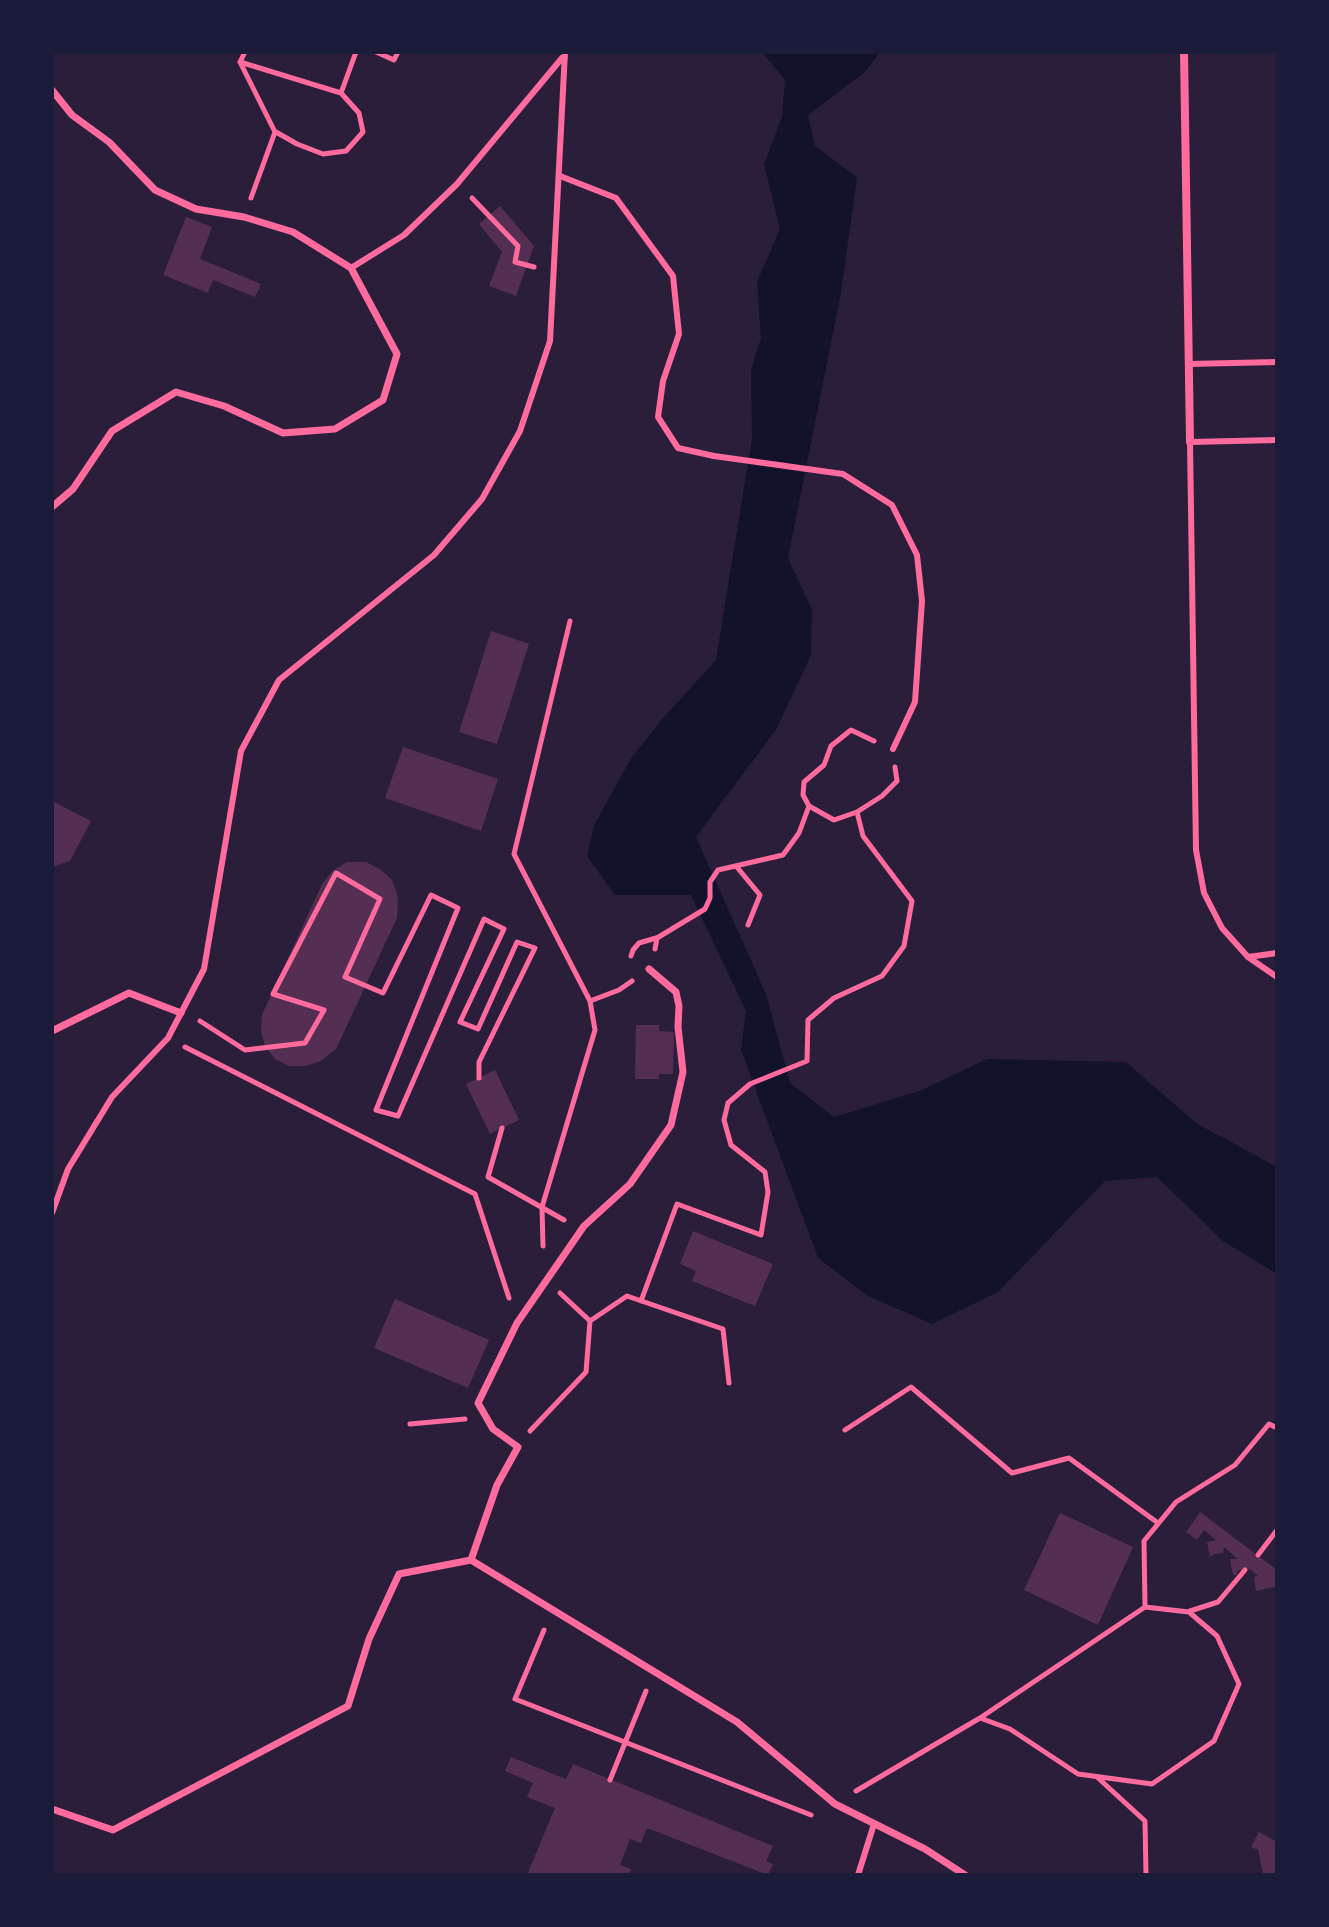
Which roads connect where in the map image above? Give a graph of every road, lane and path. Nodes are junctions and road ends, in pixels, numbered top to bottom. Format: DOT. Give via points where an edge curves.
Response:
graph roads {
  1 [pos="245,52"];
  2 [pos="356,52"];
  3 [pos="376,52"];
  4 [pos="398,52"];
  5 [pos="1184,52"];
  6 [pos="564,55"];
  7 [pos="240,62"];
  8 [pos="52,90"];
  9 [pos="341,93"];
  10 [pos="275,132"];
  11 [pos="560,176"];
  12 [pos="457,184"];
  13 [pos="244,217"];
  14 [pos="351,268"];
  15 [pos="554,273"];
  16 [pos="1277,362"];
  17 [pos="1189,364"];
  18 [pos="1277,440"];
  19 [pos="1190,442"];
  20 [pos="52,507"];
  21 [pos="570,621"];
  22 [pos="893,749"];
  23 [pos="809,806"];
  24 [pos="857,812"];
  25 [pos="736,866"];
  26 [pos="748,925"];
  27 [pos="1277,953"];
  28 [pos="1248,957"];
  29 [pos="649,969"];
  30 [pos="1277,977"];
  31 [pos="590,1001"];
  32 [pos="181,1013"];
  33 [pos="52,1031"];
  34 [pos="168,1038"];
  35 [pos="479,1078"];
  36 [pos="502,1128"];
  37 [pos="542,1207"];
  38 [pos="52,1213"];
  39 [pos="543,1286"];
  40 [pos="641,1301"];
  41 [pos="590,1321"];
  42 [pos="517,1323"];
  43 [pos="729,1383"];
  44 [pos="486,1417"];
  45 [pos="410,1424"];
  46 [pos="1277,1428"];
  47 [pos="845,1430"];
  48 [pos="518,1447"];
  49 [pos="1158,1523"];
  50 [pos="1277,1530"];
  51 [pos="1258,1555"];
  52 [pos="471,1560"];
  53 [pos="1245,1570"];
  54 [pos="1145,1607"];
  55 [pos="553,1610"];
  56 [pos="1189,1612"];
  57 [pos="654,1672"];
  58 [pos="980,1718"];
  59 [pos="625,1743"];
  60 [pos="1097,1777"];
  61 [pos="610,1780"];
  62 [pos="835,1804"];
  63 [pos="52,1809"];
  64 [pos="874,1824"];
  65 [pos="858,1875"];
  66 [pos="965,1875"];
  67 [pos="1146,1875"];
  1 -- 7 [label="path"];
  2 -- 9 [label="path"];
  3 -- 4 [label="path" via="394,60"];
  5 -- 17 [label="street"];
  6 -- 11 [label="lane"];
  6 -- 12 [label="lane"];
  7 -- 9 [label="path"];
  7 -- 10 [label="path"];
  8 -- 13 [label="street" via="72,115 109,142 155,190 196,209"];
  9 -- 10 [label="path" via="359,113 363,132 346,151 323,154"];
  10 -- 13 [label="path"];
  11 -- 15 [label="lane"];
  11 -- 22 [label="lane" via="616,198 673,276 679,334 658,417 678,448 843,474 892,505 917,555 922,601 915,702"];
  12 -- 14 [label="lane" via="404,235"];
  12 -- 15 [label="path" via="518,246 515,262"];
  13 -- 14 [label="street" via="293,232"];
  14 -- 20 [label="street" via="397,354 383,400 335,429 283,433 224,406 176,392 112,431 73,489"];
  15 -- 32 [label="lane" via="550,341 520,431 482,499 434,555 279,680 241,751 204,969"];
  16 -- 17 [label="lane"];
  17 -- 19 [label="street"];
  18 -- 19 [label="lane"];
  19 -- 28 [label="lane" via="1196,850 1204,893 1222,928"];
  21 -- 31 [label="path" via="514,854"];
  22 -- 23 [label="path" via="851,730 831,746 824,765 804,782"];
  22 -- 24 [label="path" via="897,781"];
  23 -- 24 [label="path" via="834,820"];
  23 -- 25 [label="path" via="783,855"];
  24 -- 40 [label="path" via="863,836 912,901 904,946 882,976 834,998 808,1020 807,1061 750,1084 728,1103 724,1120 731,1145 765,1172 768,1192 761,1235 677,1204"];
  25 -- 26 [label="path" via="760,895"];
  25 -- 29 [label="path" via="718,870 705,909 657,938"];
  27 -- 28 [label="lane"];
  28 -- 30 [label="lane"];
  29 -- 31 [label="path" via="619,990"];
  29 -- 39 [label="street" via="676,992 679,1006 683,1072 671,1125 630,1184 589,1219"];
  31 -- 37 [label="path" via="595,1030"];
  32 -- 33 [label="street" via="129,993"];
  32 -- 34 [label="lane"];
  32 -- 35 [label="path" via="245,1050 305,1043 324,1010 273,994 336,873 380,899 345,977 383,993 431,895 458,908 376,1110 398,1116 484,919 504,929 460,1022 478,1029 517,942 535,948 479,1062"];
  34 -- 38 [label="lane" via="112,1097 68,1169"];
  34 -- 42 [label="path" via="475,1194"];
  36 -- 37 [label="path" via="488,1177"];
  37 -- 39 [label="path"];
  39 -- 41 [label="path" via="562,1293"];
  39 -- 42 [label="street"];
  40 -- 41 [label="path" via="627,1296"];
  40 -- 43 [label="path" via="723,1329"];
  41 -- 48 [label="path" via="586,1372"];
  42 -- 44 [label="street" via="478,1403"];
  44 -- 45 [label="path"];
  44 -- 48 [label="street"];
  46 -- 49 [label="path" via="1269,1424 1235,1465 1176,1502"];
  47 -- 49 [label="path" via="911,1387 1012,1473 1069,1458"];
  48 -- 52 [label="street" via="497,1485"];
  49 -- 54 [label="path" via="1144,1541"];
  50 -- 51 [label="path"];
  52 -- 55 [label="street"];
  52 -- 63 [label="street" via="399,1574 369,1639 348,1706 113,1830"];
  53 -- 56 [label="path" via="1218,1602"];
  54 -- 56 [label="path"];
  54 -- 58 [label="path"];
  55 -- 57 [label="street"];
  55 -- 59 [label="path" via="515,1699"];
  56 -- 60 [label="path" via="1217,1636 1239,1684 1214,1741 1152,1784"];
  57 -- 59 [label="path"];
  57 -- 62 [label="street" via="737,1722"];
  58 -- 60 [label="path" via="1010,1729 1078,1774"];
  58 -- 62 [label="path"];
  59 -- 61 [label="path"];
  59 -- 62 [label="path" via="819,1818"];
  60 -- 67 [label="path" via="1145,1821"];
  62 -- 64 [label="street"];
  64 -- 65 [label="lane"];
  64 -- 66 [label="street"];
}
